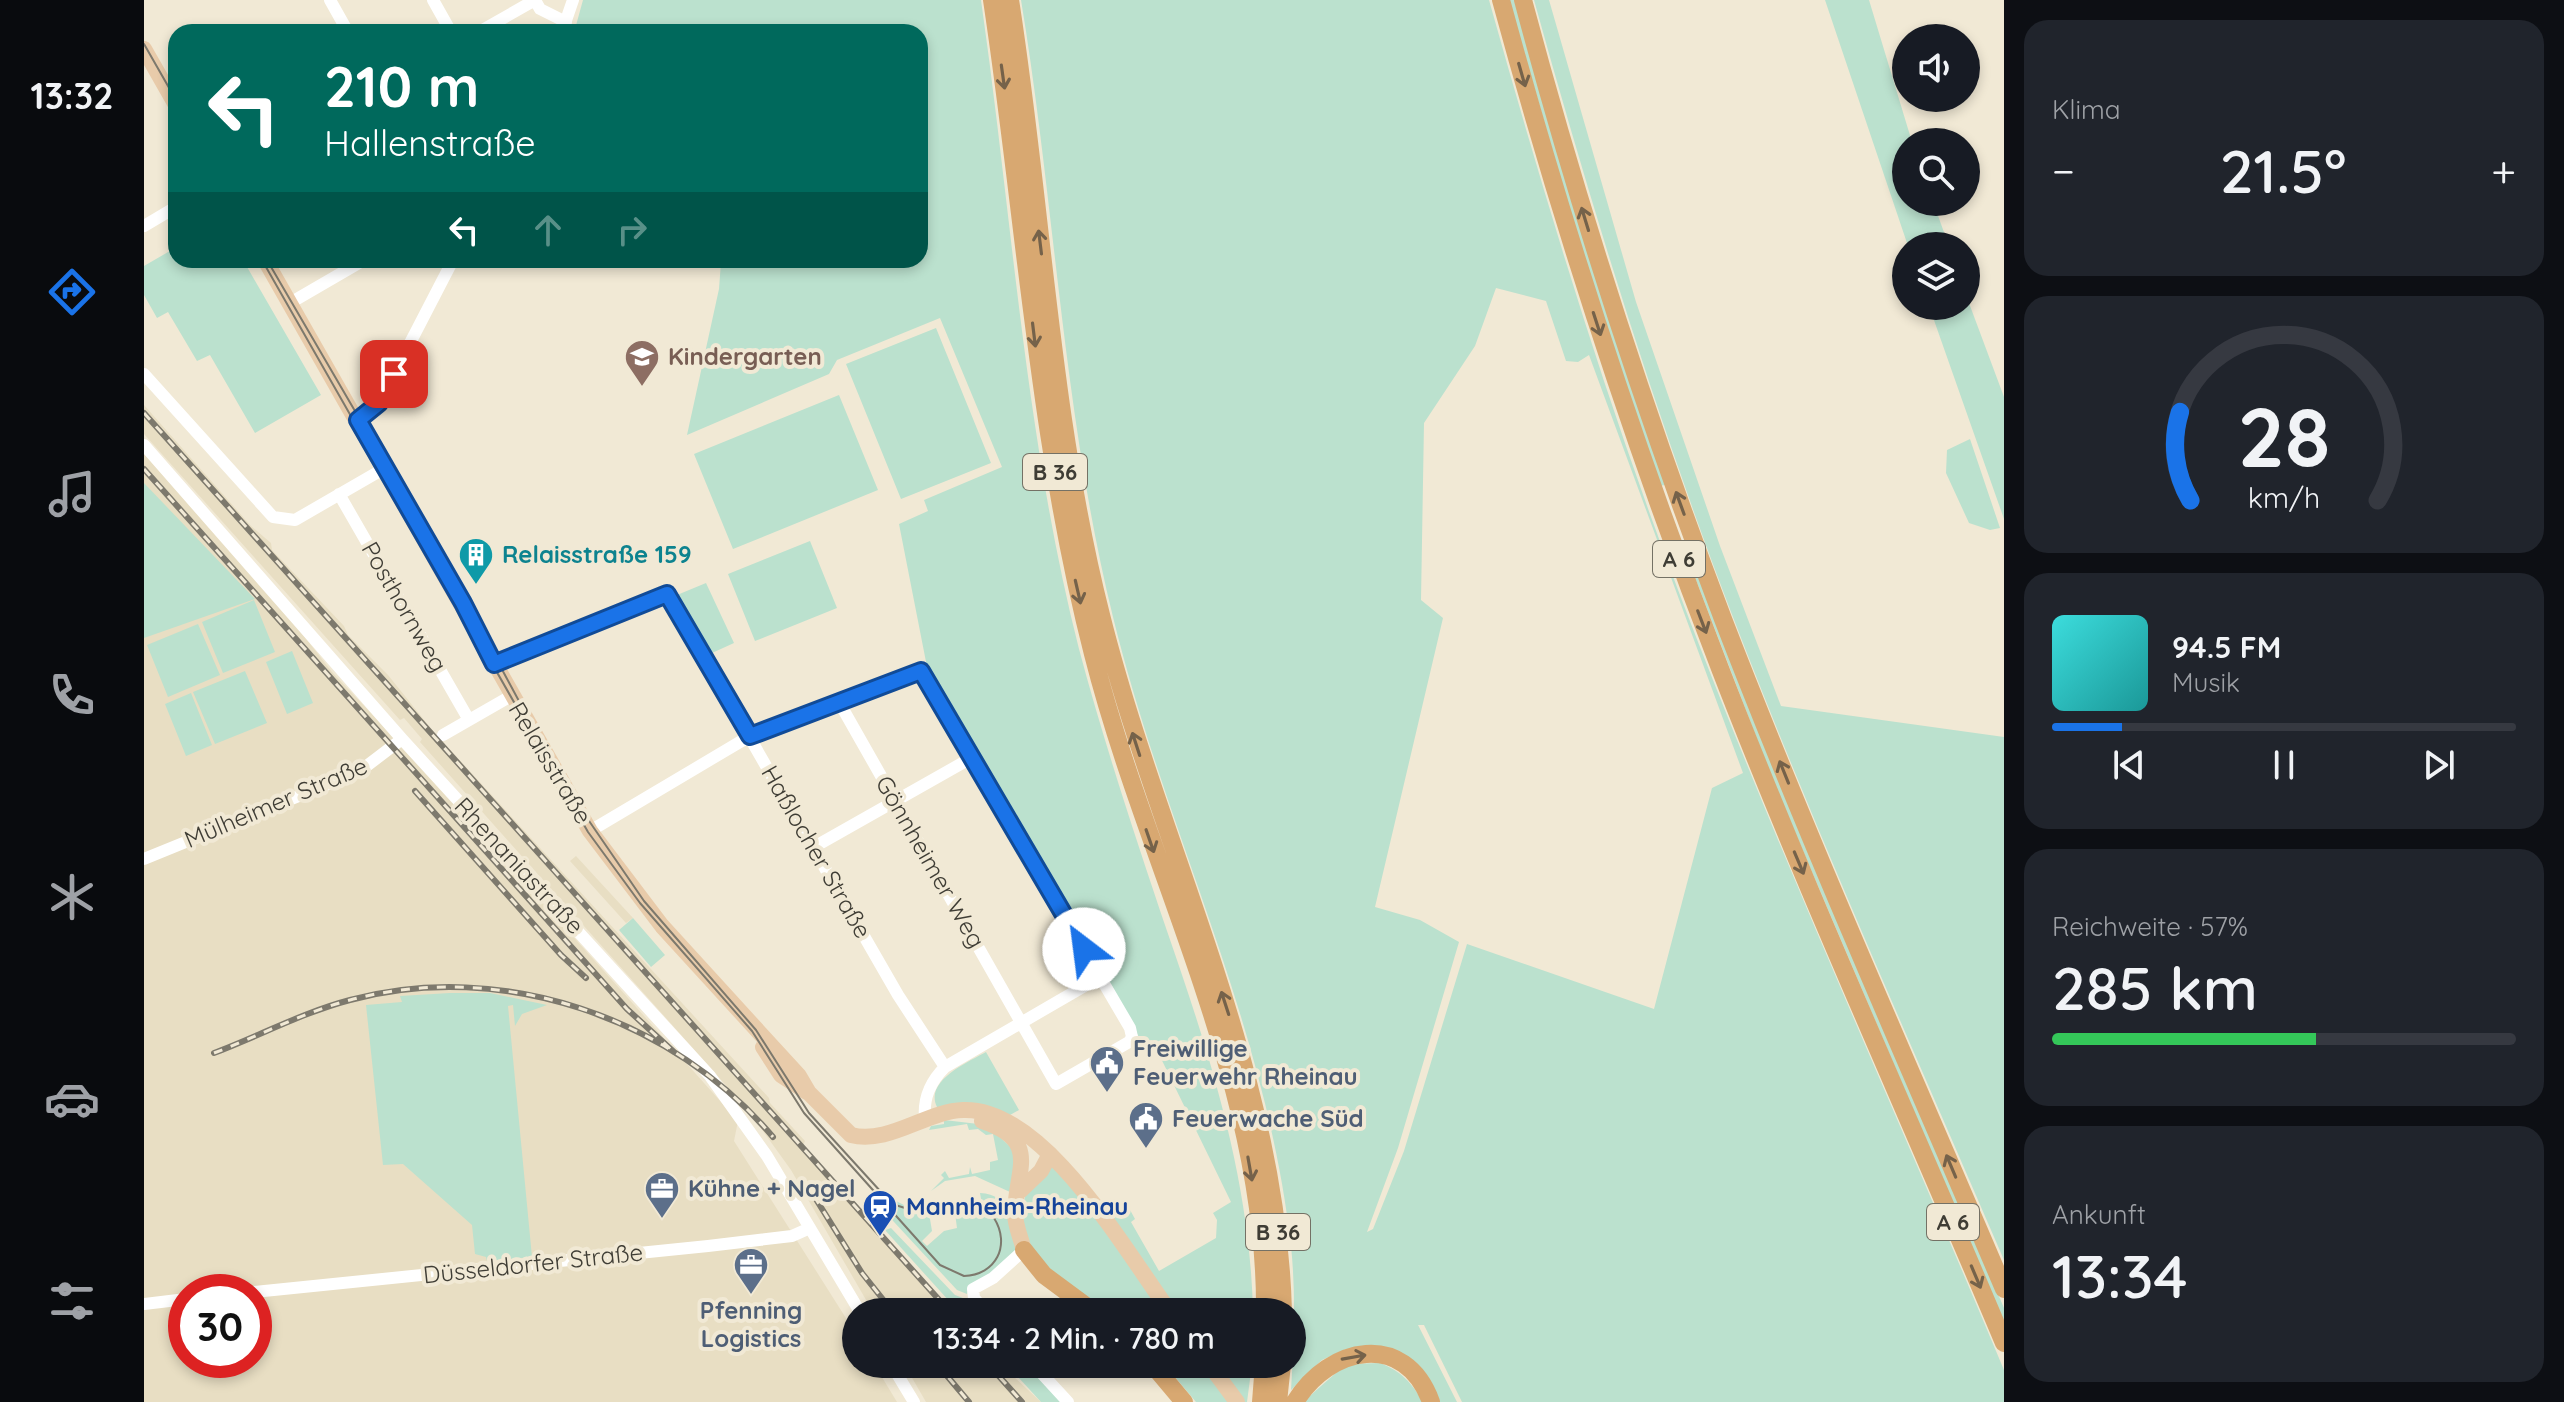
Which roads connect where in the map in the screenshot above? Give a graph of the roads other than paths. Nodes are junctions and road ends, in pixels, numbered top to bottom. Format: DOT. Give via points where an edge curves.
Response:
graph roads {
  1 [pos="330,0"];
  2 [pos="433,0"];
  3 [pos="535,0"];
  4 [pos="573,0"];
  5 [pos="992,0"];
  6 [pos="1010,0"];
  7 [pos="1501,0"];
  8 [pos="1523,0"];
  9 [pos="344,24"];
  10 [pos="446,24"];
  11 [pos="493,24"];
  12 [pos="560,24"];
  13 [pos="565,24"];
  14 [pos="144,49"];
  15 [pos="168,91"];
  16 [pos="168,212"];
  17 [pos="144,226"];
  18 [pos="270,268"];
  19 [pos="350,268"];
  20 [pos="449,268"];
  21 [pos="290,303"];
  22 [pos="144,374"];
  23 [pos="358,420"];
  24 [pos="144,445"];
  25 [pos="385,468"];
  26 [pos="339,494"];
  27 [pos="494,664"];
  28 [pos="511,696"];
  29 [pos="839,702"];
  30 [pos="469,720"];
  31 [pos="443,735"];
  32 [pos="750,736"];
  33 [pos="402,739"];
  34 [pos="973,757"];
  35 [pos="895,801"];
  36 [pos="590,831"];
  37 [pos="814,847"];
  38 [pos="144,859"];
  39 [pos="1191,931"];
  40 [pos="1100,977"];
  41 [pos="1021,1022"];
  42 [pos="945,1067"];
  43 [pos="933,1117"];
  44 [pos="998,1126"];
  45 [pos="1019,1129"];
  46 [pos="1050,1154"];
  47 [pos="1023,1174"];
  48 [pos="1020,1191"];
  49 [pos="810,1228"];
  50 [pos="1024,1250"];
  51 [pos="2004,1289"];
  52 [pos="272,1290"];
  53 [pos="852,1298"];
  54 [pos="974,1298"];
  55 [pos="1075,1298"];
  56 [pos="1160,1298"];
  57 [pos="1264,1298"];
  58 [pos="1282,1298"];
  59 [pos="168,1301"];
  60 [pos="144,1304"];
  61 [pos="2004,1343"];
  62 [pos="899,1378"];
  63 [pos="1046,1378"];
  64 [pos="1164,1378"];
  65 [pos="1219,1378"];
  66 [pos="1263,1378"];
  67 [pos="1281,1378"];
  68 [pos="914,1402"];
  69 [pos="1068,1402"];
  70 [pos="1184,1402"];
  71 [pos="1237,1402"];
  72 [pos="1261,1402"];
  73 [pos="1278,1402"];
  74 [pos="1295,1402"];
  75 [pos="1431,1402"];
  1 -- 9 [label="street"];
  2 -- 10 [label="street"];
  3 -- 11 [label="street"];
  3 -- 12 [label="street"];
  4 -- 13 [label="street"];
  5 -- 39 [label="highway, B 36, one-way" via="1037,360 1070,559 1123,760"];
  39 -- 6 [label="highway, B 36, one-way" via="1088,561 1063,412"];
  7 -- 61 [label="highway, A 6, one-way" via="1580,271 1686,577 1799,862"];
  51 -- 8 [label="highway, A 6, one-way" via="1813,843 1704,568 1608,291"];
  14 -- 15 [label="main road"];
  16 -- 17 [label="street"];
  18 -- 21 [label="main road, Relaisstraße"];
  19 -- 21 [label="street"];
  20 -- 23 [label="street" via="379,403"];
  21 -- 23 [label="main road, Relaisstraße"];
  22 -- 26 [label="street" via="273,517 295,520"];
  23 -- 25 [label="main road, Relaisstraße"];
  24 -- 33 [label="street, Rhenaniastraße"];
  25 -- 26 [label="street"];
  25 -- 27 [label="main road, Relaisstraße"];
  26 -- 30 [label="street, Posthornweg"];
  27 -- 28 [label="main road, Relaisstraße"];
  27 -- 32 [label="street, Haßlocher Straße" via="667,594"];
  28 -- 30 [label="street"];
  28 -- 36 [label="main road, Relaisstraße"];
  29 -- 32 [label="street"];
  29 -- 34 [label="street" via="921,671"];
  29 -- 35 [label="street, Gönnheimer Weg"];
  30 -- 31 [label="street"];
  32 -- 36 [label="street"];
  32 -- 37 [label="street, Haßlocher Straße"];
  33 -- 38 [label="street, Mülheimer Straße" via="360,771"];
  33 -- 49 [label="street, Rhenaniastraße" via="710,1076 743,1118"];
  34 -- 35 [label="street"];
  34 -- 40 [label="street"];
  35 -- 37 [label="street"];
  35 -- 41 [label="street, Gönnheimer Weg"];
  36 -- 43 [label="main road, Relaisstraße" via="662,926 755,1031 781,1075 809,1093 841,1127 857,1136 877,1135"];
  37 -- 42 [label="street, Haßlocher Straße"];
  39 -- 57 [label="highway, B 36, one-way" via="1243,1131"];
  58 -- 39 [label="highway, B 36, one-way" via="1265,1152 1243,1061"];
  40 -- 41 [label="street"];
  40 -- 41 [label="street, Gönnheimer Weg" via="1132,1037 1056,1084"];
  41 -- 42 [label="street"];
  42 -- 43 [label="street" via="932,1080 924,1105"];
  43 -- 44 [label="main road, Relaisstraße" via="968,1117"];
  43 -- 45 [label="main road, Relaisstraße" via="956,1110 982,1111 1010,1120"];
  44 -- 45 [label="main road, Relaisstraße"];
  44 -- 47 [label="main road" via="1021,1149"];
  45 -- 46 [label="main road, Relaisstraße"];
  46 -- 47 [label="main road"];
  46 -- 48 [label="main road"];
  46 -- 56 [label="main road, Relaisstraße"];
  47 -- 48 [label="main road"];
  48 -- 50 [label="main road" via="1016,1220"];
  49 -- 52 [label="street, Düsseldorfer Straße" via="792,1236"];
  49 -- 53 [label="street, Rhenaniastraße"];
  50 -- 54 [label="street" via="973,1289"];
  50 -- 55 [label="highway" via="1044,1275"];
  59 -- 60 [label="street"];
  62 -- 68 [label="street"];
  63 -- 69 [label="street"];
  64 -- 70 [label="highway"];
  65 -- 71 [label="main road"];
  66 -- 72 [label="highway"];
  67 -- 73 [label="highway"];
  74 -- 75 [label="highway, one-way" via="1327,1365 1360,1354 1399,1363 1418,1379"];
}
